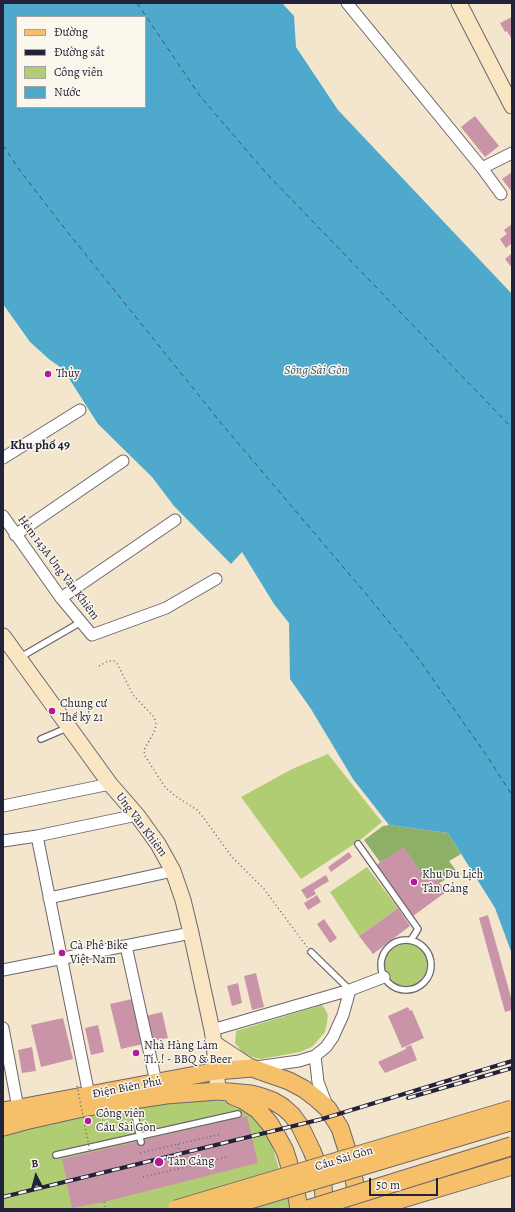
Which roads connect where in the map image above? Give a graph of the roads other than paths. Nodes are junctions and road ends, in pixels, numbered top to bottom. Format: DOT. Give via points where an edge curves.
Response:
graph roads {
  1 [pos="347,3"];
  2 [pos="459,3"];
  3 [pos="512,106"];
  4 [pos="512,153"];
  5 [pos="482,168"];
  6 [pos="501,194"];
  7 [pos="80,410"];
  8 [pos="3,458"];
  9 [pos="123,461"];
  10 [pos="3,516"];
  11 [pos="175,520"];
  12 [pos="15,534"];
  13 [pos="216,579"];
  14 [pos="61,598"];
  15 [pos="81,622"];
  16 [pos="3,636"];
  17 [pos="20,658"];
  18 [pos="69,727"];
  19 [pos="41,739"];
  20 [pos="110,784"];
  21 [pos="3,806"];
  22 [pos="136,815"];
  23 [pos="37,836"];
  24 [pos="3,841"];
  25 [pos="358,844"];
  26 [pos="173,871"];
  27 [pos="49,898"];
  28 [pos="191,933"];
  29 [pos="411,940"];
  30 [pos="126,946"];
  31 [pos="310,952"];
  32 [pos="61,958"];
  33 [pos="3,970"];
  34 [pos="384,977"];
  35 [pos="350,990"];
  36 [pos="3,1028"];
  37 [pos="213,1036"];
  38 [pos="315,1056"];
  39 [pos="252,1068"];
  40 [pos="217,1071"];
  41 [pos="156,1082"];
  42 [pos="83,1090"];
  43 [pos="218,1091"];
  44 [pos="131,1100"];
  45 [pos="512,1108"];
  46 [pos="328,1109"];
  47 [pos="10,1110"];
  48 [pos="238,1114"];
  49 [pos="512,1121"];
  50 [pos="3,1127"];
  51 [pos="512,1133"];
  52 [pos="140,1139"];
  53 [pos="512,1146"];
  54 [pos="56,1155"];
  55 [pos="512,1166"];
  56 [pos="176,1209"];
  57 [pos="218,1209"];
  58 [pos="258,1209"];
  59 [pos="299,1209"];
  60 [pos="309,1209"];
  61 [pos="325,1209"];
  62 [pos="358,1209"];
  63 [pos="369,1209"];
  1 -- 5 [label="street"];
  2 -- 3 [label="main road"];
  4 -- 5 [label="street"];
  5 -- 6 [label="street"];
  7 -- 8 [label="street"];
  9 -- 12 [label="street"];
  10 -- 12 [label="street, Hẻm 143A Ung Văn Khiêm"];
  11 -- 14 [label="street"];
  12 -- 14 [label="street, Hẻm 143A Ung Văn Khiêm"];
  13 -- 15 [label="street, Hẻm 143A Ung Văn Khiêm" via="166,608 92,635"];
  14 -- 15 [label="street, Hẻm 143A Ung Văn Khiêm"];
  15 -- 17 [label="lane"];
  16 -- 17 [label="main road, Ung Văn Khiêm"];
  17 -- 18 [label="main road, Ung Văn Khiêm"];
  18 -- 19 [label="lane"];
  18 -- 20 [label="main road, Ung Văn Khiêm"];
  20 -- 21 [label="street"];
  20 -- 22 [label="main road, Ung Văn Khiêm"];
  22 -- 23 [label="street"];
  22 -- 26 [label="main road, Ung Văn Khiêm" via="158,844"];
  23 -- 24 [label="street"];
  23 -- 27 [label="street"];
  25 -- 29 [label="lane" via="418,929"];
  26 -- 27 [label="street"];
  26 -- 28 [label="main road, Ung Văn Khiêm"];
  27 -- 32 [label="street"];
  28 -- 30 [label="street"];
  28 -- 37 [label="main road, Ung Văn Khiêm"];
  29 -- 34 [label="lane" via="402,940 387,948 381,962"];
  29 -- 34 [label="lane" via="425,949 429,956 431,965 424,982 417,987 400,989"];
  30 -- 32 [label="street"];
  30 -- 41 [label="street"];
  31 -- 35 [label="lane"];
  32 -- 33 [label="street"];
  32 -- 42 [label="street"];
  34 -- 35 [label="street"];
  35 -- 37 [label="street"];
  35 -- 38 [label="street" via="333,1037"];
  36 -- 47 [label="street"];
  37 -- 39 [label="main road"];
  37 -- 40 [label="main road, Ung Văn Khiêm"];
  38 -- 39 [label="street" via="300,1061"];
  38 -- 46 [label="street" via="318,1082"];
  39 -- 40 [label="main road, Điện Biên Phủ"];
  39 -- 46 [label="main road" via="304,1089"];
  40 -- 41 [label="main road, Điện Biên Phủ"];
  40 -- 43 [label="main road, Ung Văn Khiêm"];
  41 -- 42 [label="main road, Điện Biên Phủ"];
  42 -- 47 [label="main road, Điện Biên Phủ"];
  43 -- 44 [label="main road, Điện Biên Phủ" via="166,1094"];
  43 -- 59 [label="main road" via="243,1100 258,1110 270,1124 285,1151"];
  43 -- 61 [label="main road" via="262,1097 273,1101 292,1115 312,1151 323,1186"];
  44 -- 50 [label="main road, Điện Biên Phủ"];
  44 -- 52 [label="lane"];
  45 -- 56 [label="main road, Cầu Sài Gòn, bridge"];
  46 -- 62 [label="main road" via="340,1128 350,1159"];
  48 -- 52 [label="lane"];
  49 -- 57 [label="highway, Cầu Sài Gòn, bridge"];
  51 -- 58 [label="highway, Cầu Sài Gòn"];
  52 -- 54 [label="lane"];
  53 -- 60 [label="highway, bridge"];
  55 -- 63 [label="main road"];
}
